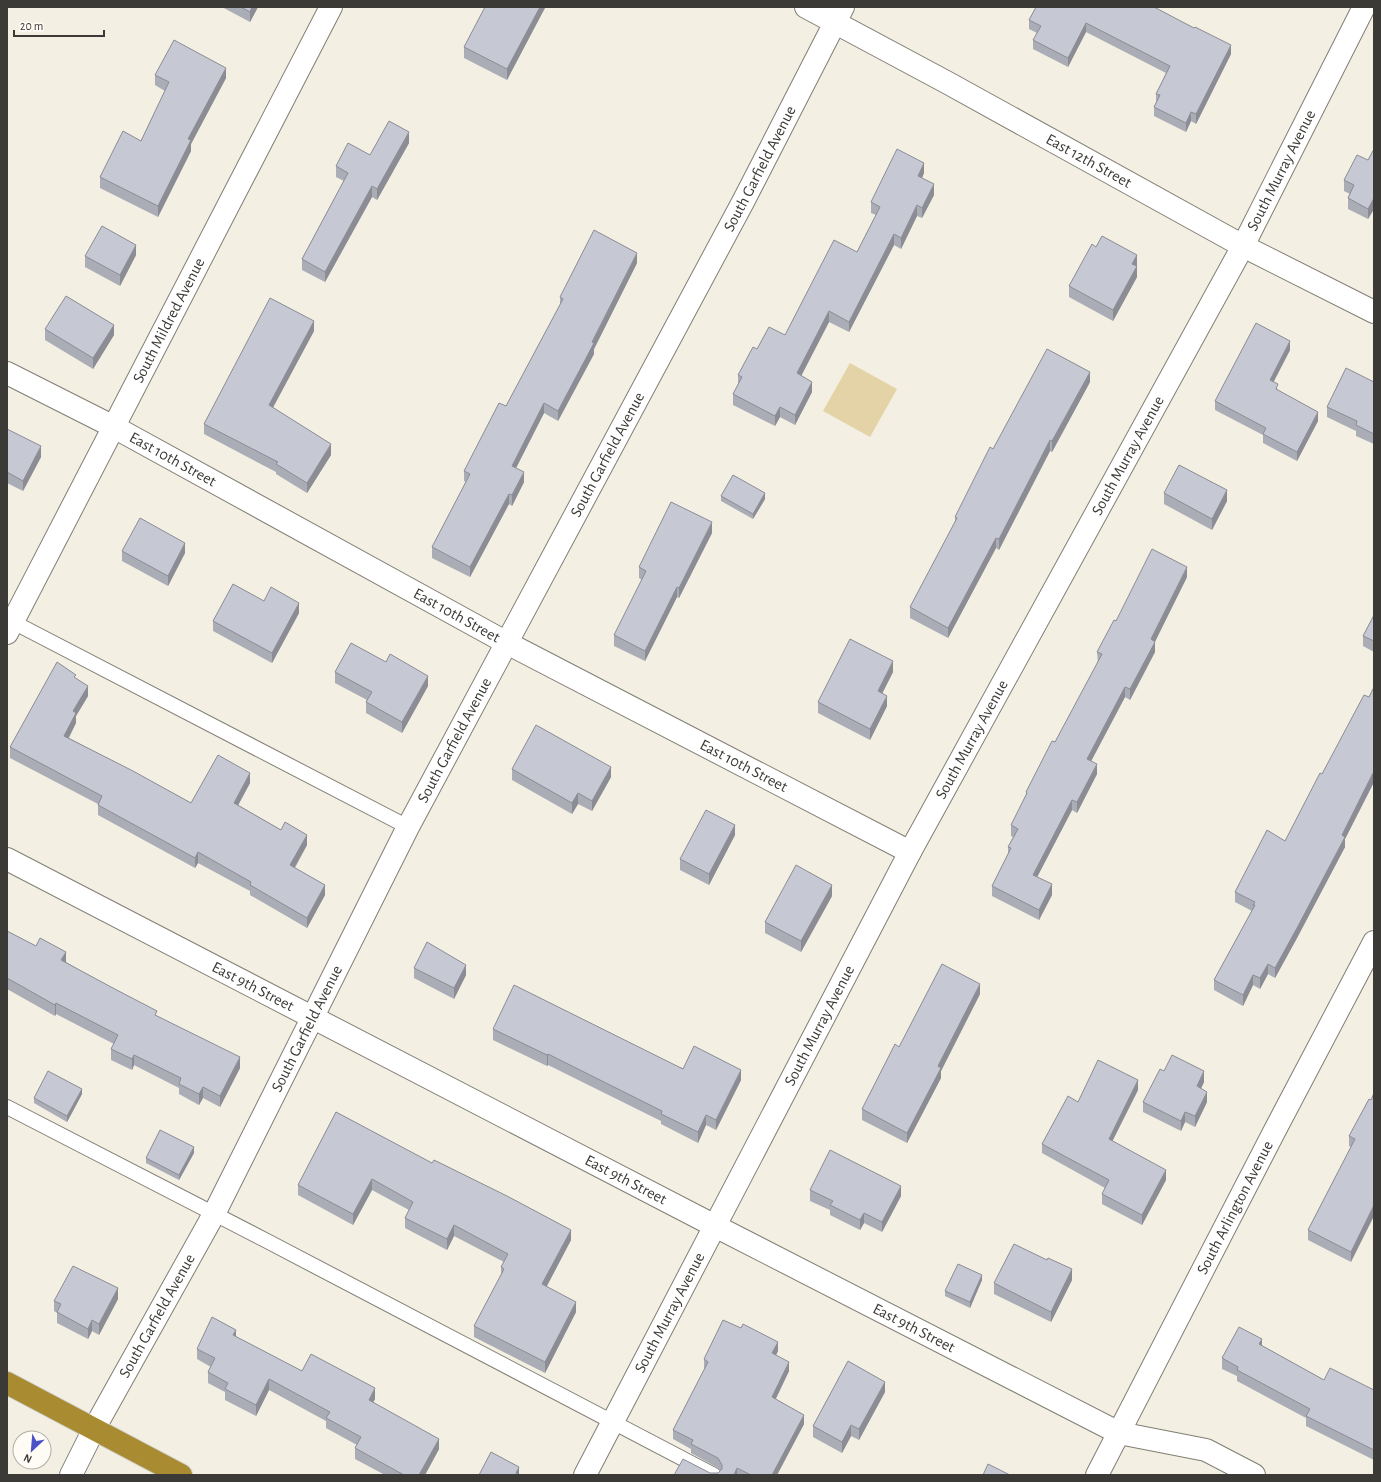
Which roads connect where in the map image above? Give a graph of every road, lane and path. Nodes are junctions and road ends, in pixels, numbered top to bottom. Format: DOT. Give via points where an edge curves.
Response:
graph roads {
  1 [pos="331,7"];
  2 [pos="806,7"];
  3 [pos="1364,7"];
  4 [pos="839,15"];
  5 [pos="1243,246"];
  6 [pos="1374,312"];
  7 [pos="7,373"];
  8 [pos="114,427"];
  9 [pos="10,627"];
  10 [pos="507,643"];
  11 [pos="408,827"];
  12 [pos="910,852"];
  13 [pos="7,859"];
  14 [pos="1374,942"];
  15 [pos="312,1018"];
  16 [pos="7,1107"];
  17 [pos="214,1214"];
  18 [pos="714,1226"];
  19 [pos="7,1383"];
  20 [pos="612,1422"];
  21 [pos="94,1429"];
  22 [pos="1119,1433"];
  23 [pos="71,1475"];
  24 [pos="181,1475"];
  25 [pos="585,1475"];
  26 [pos="714,1475"];
  27 [pos="1097,1475"];
  28 [pos="1254,1475"];
  1 -- 8 [label="street, South Mildred Avenue"];
  2 -- 4 [label="street, East 12th Street"];
  3 -- 5 [label="street, South Murray Avenue"];
  4 -- 5 [label="street, East 12th Street"];
  4 -- 10 [label="street, South Garfield Avenue" via="744,200"];
  5 -- 6 [label="street, East 12th Street"];
  5 -- 12 [label="street, South Murray Avenue"];
  7 -- 8 [label="street, East 10th Street"];
  8 -- 9 [label="street, South Mildred Avenue"];
  8 -- 10 [label="street, East 10th Street"];
  9 -- 11 [label="lane"];
  10 -- 11 [label="street, South Garfield Avenue"];
  10 -- 12 [label="street, East 10th Street"];
  11 -- 15 [label="street, South Garfield Avenue"];
  12 -- 18 [label="street, South Murray Avenue"];
  13 -- 15 [label="street, East 9th Street"];
  14 -- 22 [label="street, South Arlington Avenue"];
  15 -- 17 [label="street, South Garfield Avenue"];
  15 -- 18 [label="street, East 9th Street"];
  16 -- 17 [label="lane"];
  17 -- 20 [label="lane"];
  17 -- 21 [label="street, South Garfield Avenue"];
  18 -- 20 [label="street, South Murray Avenue"];
  18 -- 22 [label="street, East 9th Street"];
  19 -- 21 [label="highway"];
  20 -- 25 [label="street, South Murray Avenue"];
  20 -- 26 [label="lane"];
  21 -- 23 [label="street, South Garfield Avenue"];
  21 -- 24 [label="highway"];
  22 -- 27 [label="street, South Arlington Avenue"];
  22 -- 28 [label="street, East 9th Street" via="1206,1450"];
}
